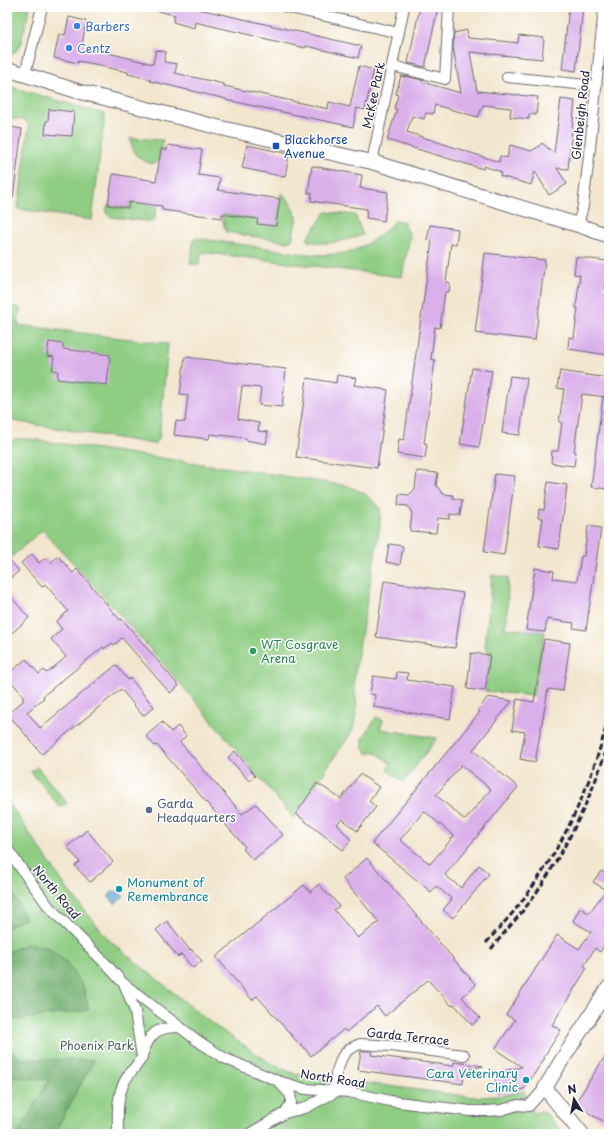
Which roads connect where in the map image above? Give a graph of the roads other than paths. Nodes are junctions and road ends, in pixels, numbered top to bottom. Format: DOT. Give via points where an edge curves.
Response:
graph roads {
  1 [pos="42,7"];
  2 [pos="286,7"];
  3 [pos="404,7"];
  4 [pos="449,7"];
  5 [pos="604,7"];
  6 [pos="399,33"];
  7 [pos="392,66"];
  8 [pos="7,69"];
  9 [pos="25,74"];
  10 [pos="507,77"];
  11 [pos="596,86"];
  12 [pos="372,162"];
  13 [pos="578,225"];
  14 [pos="609,236"];
  15 [pos="7,849"];
  16 [pos="124,984"];
  17 [pos="609,987"];
  18 [pos="180,1027"];
  19 [pos="464,1055"];
  20 [pos="142,1057"];
  21 [pos="278,1082"];
  22 [pos="545,1088"];
  23 [pos="335,1092"];
  24 [pos="285,1114"];
  25 [pos="118,1134"];
  26 [pos="249,1134"];
  27 [pos="582,1134"];
  1 -- 9 [label="street"];
  2 -- 6 [label="street"];
  3 -- 6 [label="street, McKee Park"];
  4 -- 7 [label="street" via="445,79"];
  5 -- 11 [label="street, Glenbeigh Road"];
  6 -- 7 [label="street, McKee Park"];
  7 -- 12 [label="street, McKee Park"];
  8 -- 9 [label="main road"];
  9 -- 12 [label="main road" via="77,91 221,128"];
  10 -- 11 [label="street"];
  11 -- 13 [label="street, Glenbeigh Road" via="583,206"];
  12 -- 13 [label="main road"];
  13 -- 14 [label="main road"];
  15 -- 16 [label="street, North Road" via="49,906"];
  16 -- 18 [label="street, North Road"];
  16 -- 20 [label="street" via="135,1011"];
  17 -- 22 [label="main road"];
  18 -- 20 [label="street" via="156,1031 149,1038"];
  18 -- 21 [label="street, North Road" via="224,1058"];
  19 -- 23 [label="street, Garda Terrace" via="360,1044 349,1049 342,1057 336,1074"];
  20 -- 25 [label="street" via="123,1084 118,1102"];
  21 -- 23 [label="street, North Road" via="305,1089"];
  21 -- 24 [label="street" via="290,1094 291,1103"];
  22 -- 23 [label="street, North Road" via="536,1098 526,1099 518,1106 486,1111 390,1101 349,1092"];
  22 -- 27 [label="main road"];
  23 -- 24 [label="street" via="306,1108"];
  24 -- 26 [label="street"];
}
